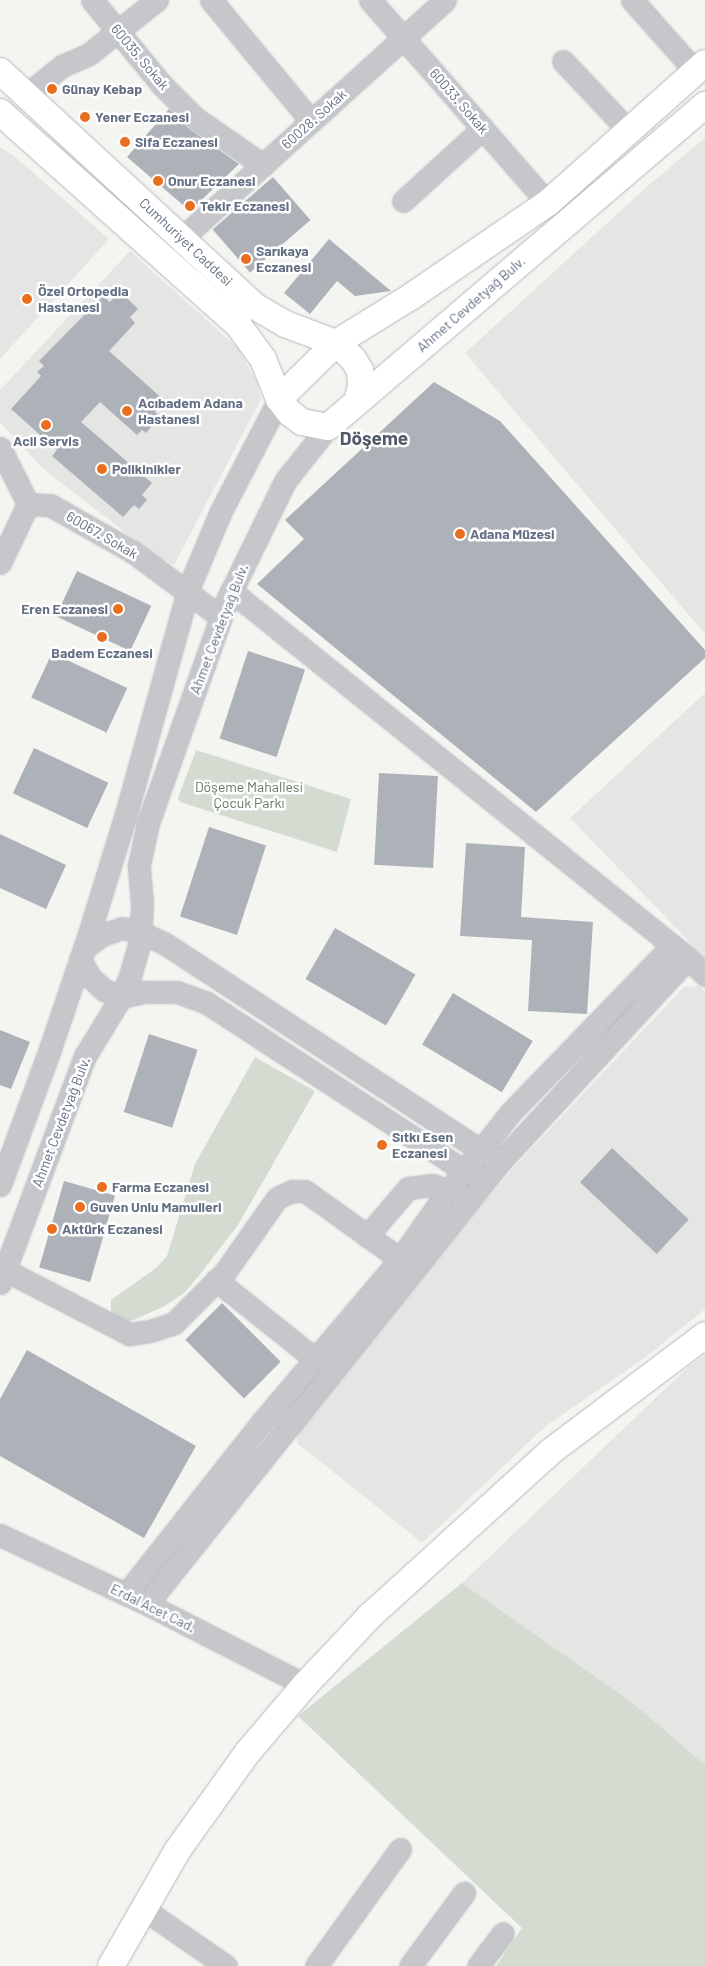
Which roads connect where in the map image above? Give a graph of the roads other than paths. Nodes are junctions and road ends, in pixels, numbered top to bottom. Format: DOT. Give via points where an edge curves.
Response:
graph roads {
  1 [pos="92,0"];
  2 [pos="157,0"];
  3 [pos="211,0"];
  4 [pos="370,0"];
  5 [pos="446,0"];
  6 [pos="632,0"];
  7 [pos="119,30"];
  8 [pos="404,38"];
  9 [pos="564,61"];
  10 [pos="700,67"];
  11 [pos="0,71"];
  12 [pos="26,95"];
  13 [pos="705,105"];
  14 [pos="0,112"];
  15 [pos="311,121"];
  16 [pos="483,128"];
  17 [pos="629,131"];
  18 [pos="263,165"];
  19 [pos="403,201"];
  20 [pos="548,203"];
  21 [pos="183,238"];
  22 [pos="336,344"];
  23 [pos="279,399"];
  24 [pos="357,402"];
  25 [pos="328,427"];
  26 [pos="0,448"];
  27 [pos="28,504"];
  28 [pos="0,563"];
  29 [pos="231,590"];
  30 [pos="187,592"];
  31 [pos="220,617"];
  32 [pos="140,932"];
  33 [pos="680,952"];
  34 [pos="82,953"];
  35 [pos="705,975"];
  36 [pos="121,997"];
  37 [pos="480,1151"];
  38 [pos="500,1162"];
  39 [pos="465,1171"];
  40 [pos="487,1181"];
  41 [pos="0,1185"];
  42 [pos="448,1191"];
  43 [pos="470,1202"];
  44 [pos="367,1236"];
  45 [pos="400,1260"];
  46 [pos="2,1277"];
  47 [pos="216,1280"];
  48 [pos="705,1334"];
  49 [pos="315,1359"];
  50 [pos="0,1535"];
  51 [pos="126,1594"];
  52 [pos="147,1604"];
  53 [pos="305,1685"];
  54 [pos="400,1849"];
  55 [pos="464,1893"];
  56 [pos="142,1908"];
  57 [pos="503,1933"];
  58 [pos="111,1966"];
  59 [pos="226,1966"];
  60 [pos="316,1966"];
  61 [pos="410,1966"];
  62 [pos="478,1966"];
  1 -- 7 [label="street, 60035. Sokak"];
  2 -- 7 [label="street"];
  3 -- 15 [label="street"];
  4 -- 8 [label="street, 60033. Sokak"];
  5 -- 8 [label="street, 60028. Sokak"];
  6 -- 10 [label="street"];
  7 -- 12 [label="street" via="89,54 62,66"];
  7 -- 18 [label="street, 60035. Sokak" via="162,85 196,118"];
  8 -- 15 [label="street, 60028. Sokak"];
  8 -- 16 [label="street, 60033. Sokak"];
  9 -- 17 [label="street"];
  10 -- 17 [label="main road"];
  11 -- 12 [label="main road, Cumhuriyet Caddesi"];
  12 -- 21 [label="main road, Cumhuriyet Caddesi"];
  13 -- 24 [label="main road, Ahmet Cevdetyağ Bulv."];
  14 -- 23 [label="main road, Cumhuriyet Caddesi" via="239,326 262,359"];
  15 -- 18 [label="street, 60028. Sokak"];
  16 -- 19 [label="street"];
  16 -- 20 [label="street, 60033. Sokak"];
  17 -- 20 [label="main road"];
  18 -- 21 [label="street, 60028. Sokak"];
  20 -- 22 [label="main road"];
  21 -- 22 [label="main road, Cumhuriyet Caddesi" via="256,307 285,324"];
  22 -- 23 [label="main road"];
  22 -- 24 [label="main road, Cumhuriyet Caddesi" via="360,370"];
  23 -- 25 [label="main road, Cumhuriyet Caddesi" via="302,422"];
  23 -- 30 [label="street" via="222,511"];
  24 -- 25 [label="main road, Ahmet Cevdetyağ Bulv."];
  25 -- 29 [label="street, Ahmet Cevdetyağ Bulv." via="285,481"];
  26 -- 27 [label="street"];
  27 -- 28 [label="street"];
  27 -- 30 [label="street, 60067. Sokak" via="50,505 133,552"];
  29 -- 31 [label="street, Ahmet Cevdetyağ Bulv."];
  29 -- 33 [label="street"];
  30 -- 31 [label="street, 60067. Sokak"];
  30 -- 34 [label="street" via="126,814"];
  31 -- 32 [label="street, Ahmet Cevdetyağ Bulv." via="148,823 138,865 142,903"];
  32 -- 34 [label="street" via="122,928 102,935"];
  32 -- 36 [label="street, Ahmet Cevdetyağ Bulv." via="130,976"];
  32 -- 37 [label="street" via="164,943"];
  33 -- 35 [label="street"];
  33 -- 37 [label="street" via="511,1112"];
  33 -- 38 [label="street"];
  34 -- 36 [label="street" via="90,977 104,990"];
  34 -- 41 [label="street"];
  36 -- 39 [label="street" via="145,992 177,992 207,1003"];
  36 -- 46 [label="street, Ahmet Cevdetyağ Bulv." via="85,1056"];
  37 -- 38 [label="street"];
  37 -- 39 [label="street"];
  38 -- 40 [label="street"];
  39 -- 40 [label="street"];
  39 -- 42 [label="street"];
  40 -- 43 [label="street"];
  42 -- 43 [label="street"];
  42 -- 44 [label="street" via="433,1185 408,1188"];
  42 -- 45 [label="street"];
  43 -- 52 [label="street"];
  44 -- 45 [label="street"];
  44 -- 47 [label="street" via="305,1191 292,1191 277,1198"];
  45 -- 49 [label="street"];
  46 -- 47 [label="street" via="129,1334 174,1323"];
  47 -- 49 [label="street"];
  48 -- 53 [label="main road" via="536,1464 370,1616"];
  49 -- 51 [label="street"];
  50 -- 51 [label="street, Erdal Acet Cad."];
  51 -- 52 [label="street, Erdal Acet Cad."];
  52 -- 53 [label="street, Erdal Acet Cad."];
  53 -- 56 [label="main road" via="248,1752 177,1851"];
  54 -- 60 [label="street"];
  55 -- 61 [label="street"];
  56 -- 58 [label="main road"];
  56 -- 59 [label="street"];
  57 -- 62 [label="street"];
}
